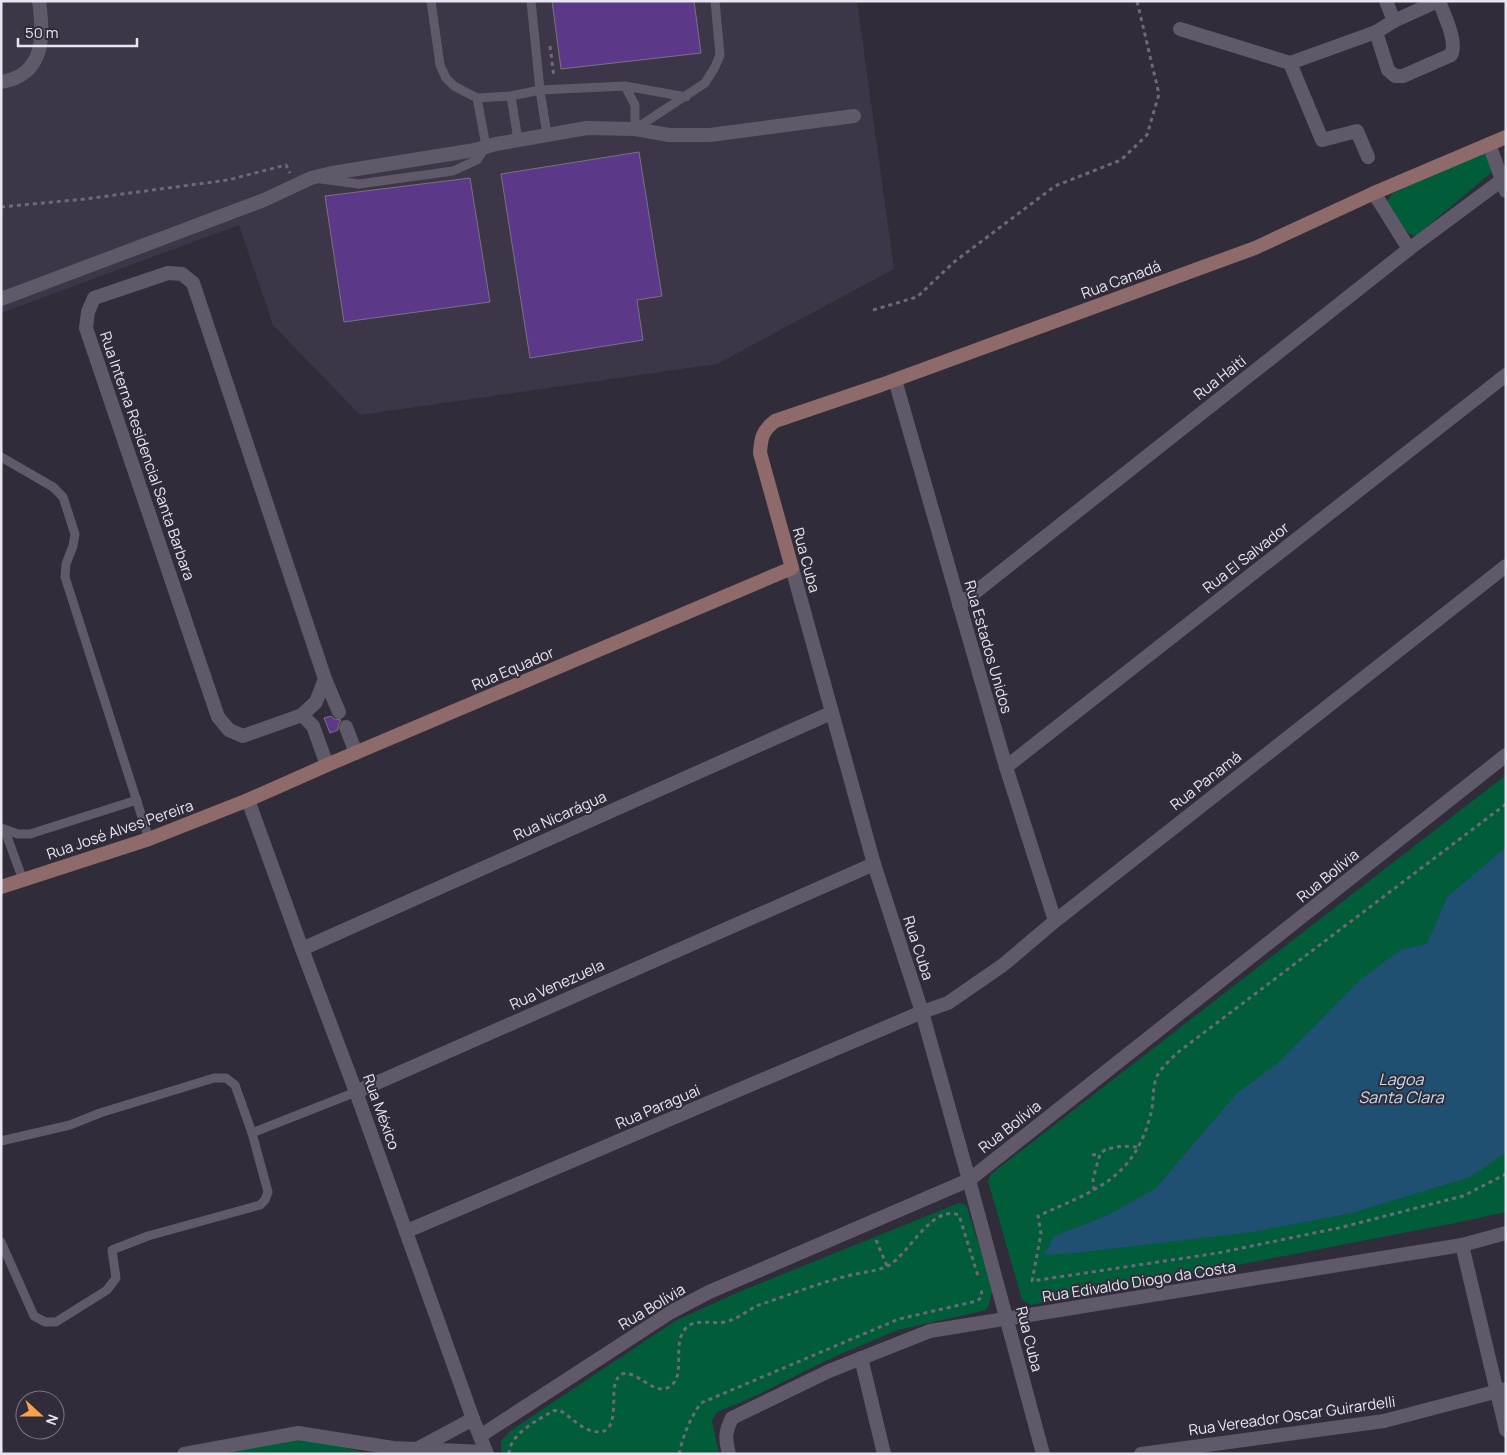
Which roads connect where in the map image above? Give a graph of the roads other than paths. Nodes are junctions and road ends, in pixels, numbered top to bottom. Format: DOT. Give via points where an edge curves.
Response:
graph roads {
  1 [pos="39,1"];
  2 [pos="431,1"];
  3 [pos="531,1"];
  4 [pos="715,1"];
  5 [pos="1386,1"];
  6 [pos="1438,1"];
  7 [pos="1394,21"];
  8 [pos="1180,29"];
  9 [pos="1376,32"];
  10 [pos="1290,63"];
  11 [pos="1,82"];
  12 [pos="624,86"];
  13 [pos="540,90"];
  14 [pos="511,96"];
  15 [pos="686,97"];
  16 [pos="477,98"];
  17 [pos="854,116"];
  18 [pos="635,129"];
  19 [pos="547,135"];
  20 [pos="1506,137"];
  21 [pos="518,140"];
  22 [pos="1490,144"];
  23 [pos="486,146"];
  24 [pos="1368,157"];
  25 [pos="1504,186"];
  26 [pos="1374,193"];
  27 [pos="1409,249"];
  28 [pos="1,299"];
  29 [pos="1506,375"];
  30 [pos="895,380"];
  31 [pos="760,454"];
  32 [pos="1,458"];
  33 [pos="1506,566"];
  34 [pos="792,568"];
  35 [pos="959,605"];
  36 [pos="325,679"];
  37 [pos="339,712"];
  38 [pos="831,713"];
  39 [pos="302,715"];
  40 [pos="346,727"];
  41 [pos="356,753"];
  42 [pos="1506,755"];
  43 [pos="326,765"];
  44 [pos="1006,767"];
  45 [pos="137,800"];
  46 [pos="248,800"];
  47 [pos="3,829"];
  48 [pos="149,839"];
  49 [pos="874,864"];
  50 [pos="23,880"];
  51 [pos="1,888"];
  52 [pos="1055,921"];
  53 [pos="302,949"];
  54 [pos="922,1012"];
  55 [pos="356,1092"];
  56 [pos="252,1133"];
  57 [pos="1,1141"];
  58 [pos="969,1180"];
  59 [pos="406,1231"];
  60 [pos="1506,1233"];
  61 [pos="1,1242"];
  62 [pos="1462,1245"];
  63 [pos="1007,1320"];
  64 [pos="860,1358"];
  65 [pos="1501,1390"];
  66 [pos="473,1419"];
  67 [pos="1506,1430"];
  68 [pos="480,1436"];
  69 [pos="414,1450"];
  70 [pos="486,1453"];
  71 [pos="184,1454"];
  72 [pos="729,1454"];
  73 [pos="884,1454"];
  74 [pos="1043,1454"];
  75 [pos="1140,1454"];
  1 -- 11 [label="street" via="42,39 39,55 30,69"];
  2 -- 16 [label="lane" via="440,65 446,78"];
  3 -- 13 [label="lane"];
  4 -- 15 [label="lane" via="720,55 705,83"];
  5 -- 7 [label="street"];
  6 -- 7 [label="street"];
  6 -- 9 [label="street" via="1453,42 1451,55 1403,76 1395,76 1388,70"];
  7 -- 9 [label="street"];
  8 -- 10 [label="street"];
  9 -- 10 [label="street"];
  10 -- 24 [label="street" via="1322,140 1357,131"];
  12 -- 13 [label="lane"];
  12 -- 15 [label="lane"];
  12 -- 18 [label="lane" via="636,105"];
  13 -- 14 [label="lane"];
  13 -- 19 [label="lane"];
  14 -- 16 [label="lane"];
  14 -- 21 [label="lane"];
  15 -- 18 [label="lane"];
  16 -- 23 [label="lane"];
  17 -- 18 [label="street" via="710,135 669,136"];
  18 -- 19 [label="street" via="587,128"];
  19 -- 21 [label="street"];
  20 -- 22 [label="main road, Rua Canadá"];
  21 -- 23 [label="street"];
  22 -- 25 [label="street"];
  22 -- 26 [label="main road, Rua Canadá"];
  23 -- 28 [label="street" via="310,178 264,200"];
  25 -- 27 [label="street, Rua Haiti"];
  26 -- 27 [label="street"];
  26 -- 30 [label="main road, Rua Canadá" via="1255,248"];
  27 -- 35 [label="street, Rua Haiti"];
  29 -- 44 [label="street, Rua El Salvador"];
  30 -- 31 [label="main road, Rua Canadá" via="775,421 766,428"];
  30 -- 35 [label="street, Rua Estados Unidos"];
  31 -- 34 [label="main road, Rua Cuba"];
  32 -- 45 [label="lane" via="53,487 63,497 75,534 65,576"];
  33 -- 52 [label="street, Rua Panamá"];
  34 -- 38 [label="street, Rua Cuba"];
  34 -- 41 [label="main road, Rua Equador"];
  35 -- 44 [label="street, Rua Estados Unidos"];
  36 -- 37 [label="street, Rua Interna Residencial Santa Barbara"];
  36 -- 39 [label="street, Rua Interna Residencial Santa Barbara" via="316,702"];
  36 -- 39 [label="street, Rua Interna Residencial Santa Barbara" via="193,283 182,274 168,273 94,298 86,328 218,717 228,730 243,736"];
  38 -- 49 [label="street, Rua Cuba"];
  38 -- 53 [label="street, Rua Nicarágua"];
  39 -- 43 [label="street" via="313,726"];
  40 -- 41 [label="street"];
  41 -- 43 [label="main road, Rua Equador"];
  42 -- 58 [label="street, Rua Bolívia"];
  43 -- 46 [label="main road, Rua Equador"];
  44 -- 52 [label="street, Rua Estados Unidos"];
  45 -- 47 [label="lane" via="30,834"];
  45 -- 48 [label="lane"];
  46 -- 48 [label="main road, Rua José Alves Pereira"];
  46 -- 53 [label="street, Rua México"];
  47 -- 50 [label="lane"];
  48 -- 50 [label="main road, Rua José Alves Pereira"];
  49 -- 54 [label="street, Rua Cuba"];
  49 -- 55 [label="street, Rua Venezuela"];
  50 -- 51 [label="main road, Rua José Alves Pereira"];
  52 -- 54 [label="street, Rua Panamá" via="948,1003"];
  53 -- 55 [label="street, Rua México"];
  54 -- 58 [label="street, Rua Cuba"];
  54 -- 59 [label="street, Rua Paraguai"];
  55 -- 56 [label="lane, Rua Venezuela"];
  55 -- 59 [label="street, Rua México"];
  56 -- 57 [label="lane" via="236,1085 226,1078 214,1078 70,1125"];
  56 -- 61 [label="lane" via="268,1192 260,1205 148,1236 112,1250 116,1278 107,1290 56,1322 44,1322 34,1316"];
  58 -- 63 [label="street, Rua Cuba"];
  58 -- 68 [label="street, Rua Bolívia" via="709,1292 671,1312"];
  59 -- 66 [label="street, Rua México"];
  60 -- 62 [label="street, Rua Edivaldo Diogo da Costa"];
  62 -- 63 [label="street, Rua Edivaldo Diogo da Costa"];
  62 -- 65 [label="street"];
  63 -- 64 [label="street, Rua Edivaldo Diogo da Costa" via="930,1331"];
  63 -- 74 [label="street, Rua Cuba"];
  64 -- 72 [label="street, Rua Edivaldo Diogo da Costa" via="732,1418 727,1429"];
  64 -- 73 [label="street"];
  65 -- 67 [label="street"];
  65 -- 75 [label="street, Rua Vereador Oscar Guirardelli" via="1384,1421"];
  66 -- 68 [label="street, Rua México"];
  66 -- 69 [label="street"];
  68 -- 70 [label="street, Rua México"];
  69 -- 70 [label="street"];
  69 -- 71 [label="street" via="298,1433"];
}
